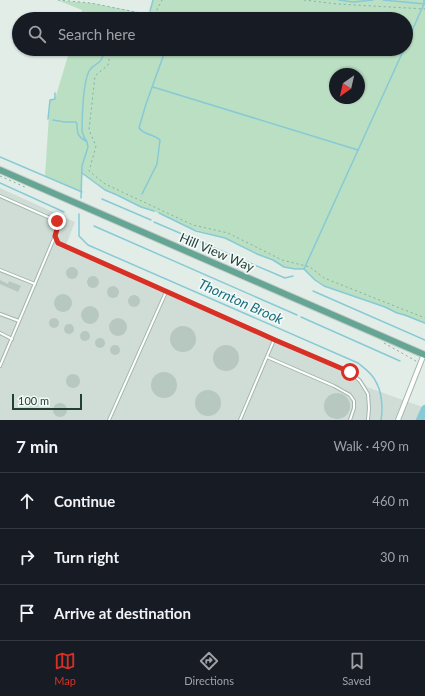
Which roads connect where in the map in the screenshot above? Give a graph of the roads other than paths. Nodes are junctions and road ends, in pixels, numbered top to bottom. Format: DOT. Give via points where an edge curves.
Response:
graph roads {
  1 [pos="0,170"];
  2 [pos="0,196"];
  3 [pos="55,236"];
  4 [pos="0,270"];
  5 [pos="35,284"];
  6 [pos="166,292"];
  7 [pos="0,314"];
  8 [pos="19,321"];
  9 [pos="0,333"];
  10 [pos="12,339"];
  11 [pos="275,340"];
  12 [pos="424,354"];
  13 [pos="267,357"];
  14 [pos="0,366"];
  15 [pos="109,420"];
  16 [pos="240,420"];
  17 [pos="350,420"];
  18 [pos="368,420"];
  19 [pos="398,420"];
  1 -- 12 [label="main road, Hill View Way"];
  2 -- 3 [label="lane" via="57,221"];
  3 -- 5 [label="lane"];
  3 -- 6 [label="lane" via="58,243"];
  4 -- 5 [label="lane"];
  5 -- 8 [label="lane"];
  6 -- 11 [label="lane"];
  6 -- 15 [label="lane"];
  7 -- 8 [label="lane"];
  8 -- 10 [label="lane"];
  9 -- 10 [label="lane"];
  10 -- 14 [label="lane"];
  11 -- 13 [label="lane"];
  11 -- 18 [label="lane" via="350,372 360,381 368,394"];
  12 -- 19 [label="street"];
  13 -- 16 [label="lane"];
  13 -- 17 [label="lane" via="350,395 354,401"];
}
